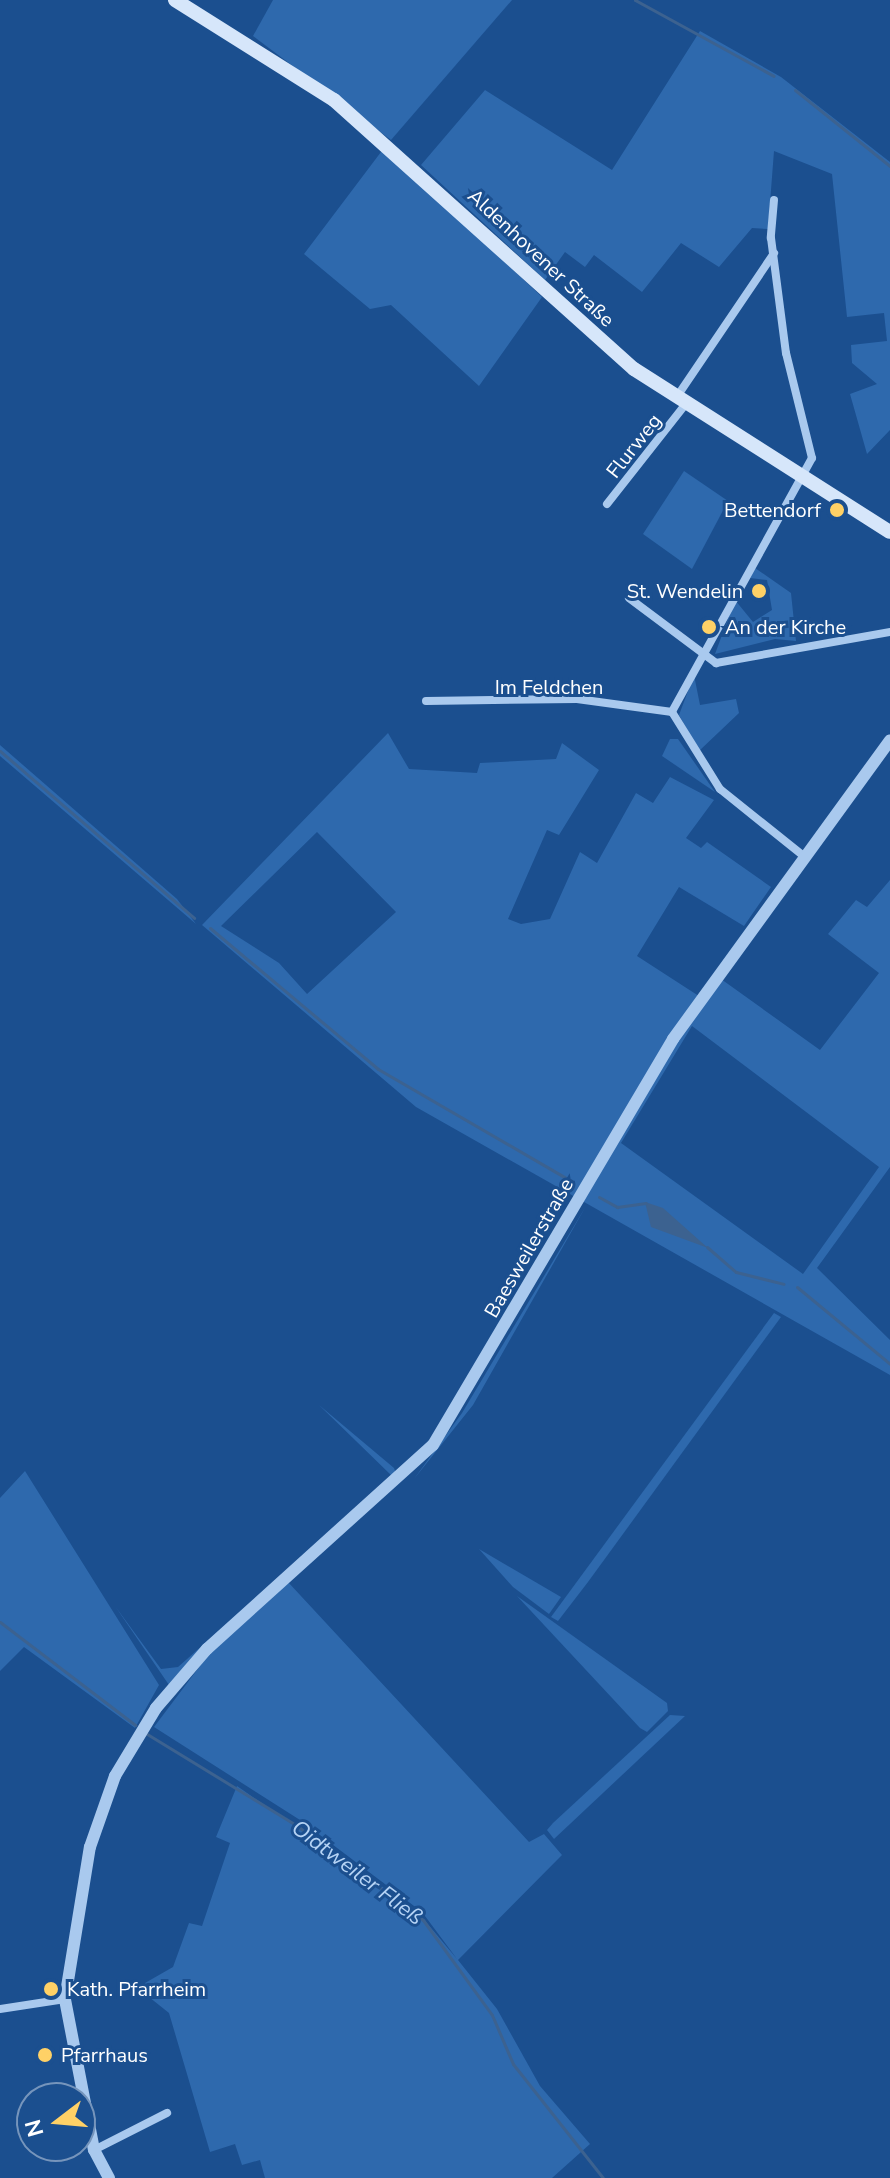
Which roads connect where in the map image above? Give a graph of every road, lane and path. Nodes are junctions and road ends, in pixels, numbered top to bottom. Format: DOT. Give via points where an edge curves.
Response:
graph roads {
  1 [pos="175,0"];
  2 [pos="774,200"];
  3 [pos="774,253"];
  4 [pos="680,402"];
  5 [pos="803,480"];
  6 [pos="607,504"];
  7 [pos="890,532"];
  8 [pos="629,598"];
  9 [pos="890,632"];
  10 [pos="699,654"];
  11 [pos="426,701"];
  12 [pos="672,712"];
  13 [pos="890,740"];
  14 [pos="805,857"];
  15 [pos="65,1999"];
  16 [pos="0,2009"];
  17 [pos="81,2082"];
  18 [pos="167,2113"];
  19 [pos="96,2149"];
  20 [pos="96,2154"];
  21 [pos="109,2178"];
  1 -- 4 [label="main road, Aldenhovener Straße" via="334,100"];
  2 -- 3 [label="street"];
  3 -- 4 [label="street, Flurweg"];
  3 -- 5 [label="street" via="786,353 812,458"];
  4 -- 5 [label="main road, Aldenhovener Straße"];
  4 -- 6 [label="street, Flurweg"];
  5 -- 7 [label="main road, Aldenhovener Straße"];
  5 -- 10 [label="street"];
  8 -- 10 [label="street"];
  9 -- 10 [label="street" via="716,663"];
  10 -- 12 [label="street"];
  11 -- 12 [label="street, Im Feldchen" via="577,699"];
  12 -- 14 [label="street" via="720,789"];
  13 -- 14 [label="street, Baesweilerstraße"];
  14 -- 15 [label="street, Baesweilerstraße" via="673,1039 433,1445 207,1649 144,1726 115,1776 90,1847"];
  15 -- 16 [label="street"];
  15 -- 17 [label="street"];
  18 -- 19 [label="street"];
  20 -- 21 [label="street"];
}
